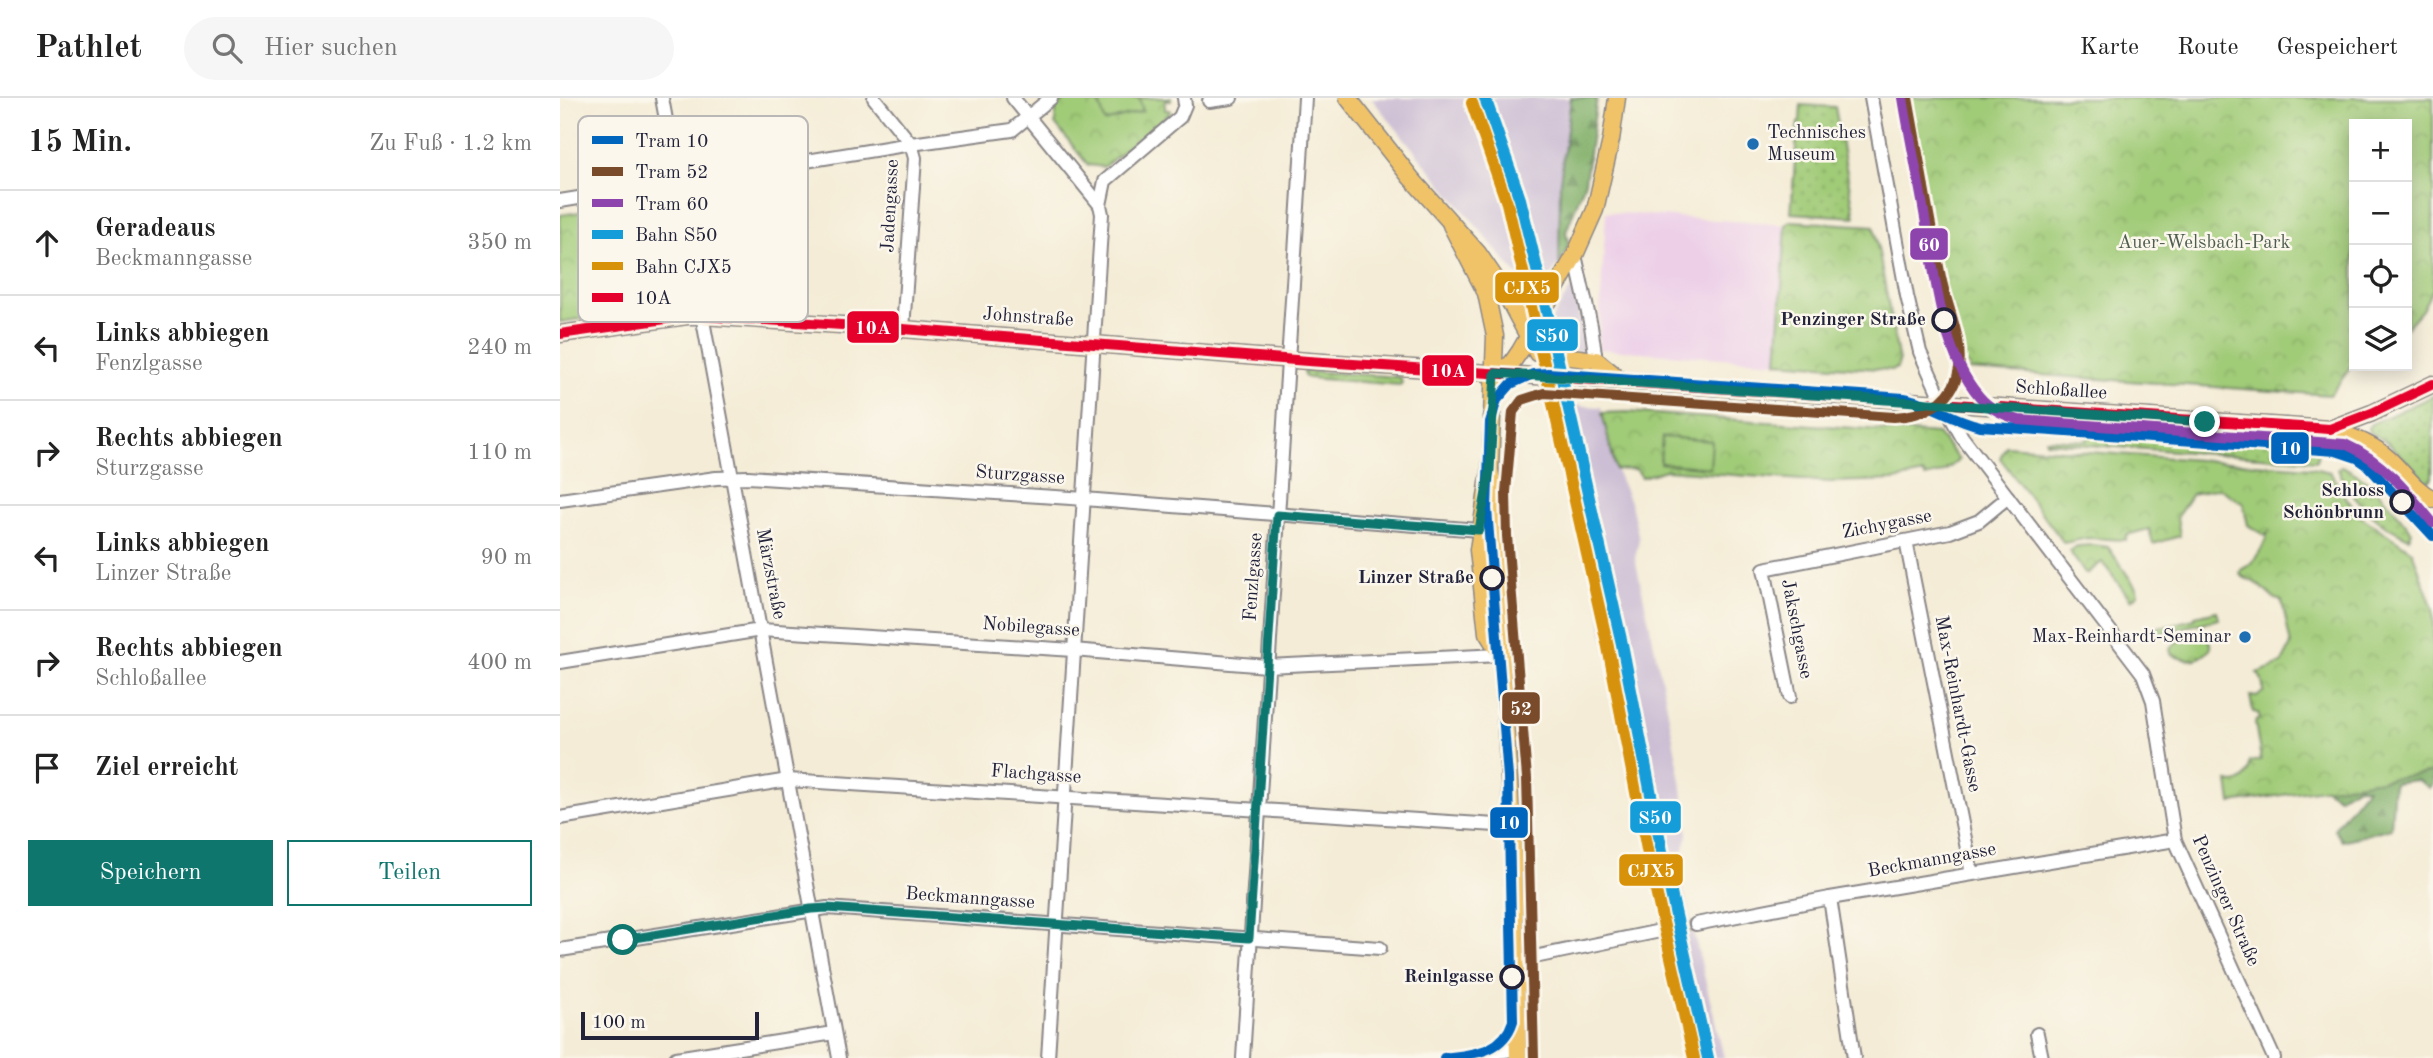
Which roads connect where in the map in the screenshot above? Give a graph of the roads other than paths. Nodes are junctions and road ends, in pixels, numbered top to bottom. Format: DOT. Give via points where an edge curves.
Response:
graph roads {
  1 [pos="662,98"];
  2 [pos="874,98"];
  3 [pos="1013,98"];
  4 [pos="1051,98"];
  5 [pos="1184,98"];
  6 [pos="1231,98"];
  7 [pos="1305,98"];
  8 [pos="1348,98"];
  9 [pos="1617,98"];
  10 [pos="1871,98"];
  11 [pos="1209,101"];
  12 [pos="665,116"];
  13 [pos="1028,117"];
  14 [pos="911,144"];
  15 [pos="808,161"];
  16 [pos="578,198"];
  17 [pos="560,201"];
  18 [pos="1100,205"];
  19 [pos="1451,225"];
  20 [pos="1574,256"];
  21 [pos="645,322"];
  22 [pos="703,322"];
  23 [pos="795,322"];
  24 [pos="903,329"];
  25 [pos="560,334"];
  26 [pos="1528,338"];
  27 [pos="1095,344"];
  28 [pos="1288,359"];
  29 [pos="1596,359"];
  30 [pos="1495,373"];
  31 [pos="1622,381"];
  32 [pos="2430,383"];
  33 [pos="1943,403"];
  34 [pos="2330,429"];
  35 [pos="1490,470"];
  36 [pos="732,477"];
  37 [pos="2008,497"];
  38 [pos="1083,499"];
  39 [pos="2433,499"];
  40 [pos="560,500"];
  41 [pos="1277,515"];
  42 [pos="1479,530"];
  43 [pos="1906,541"];
  44 [pos="1765,569"];
  45 [pos="761,630"];
  46 [pos="1073,650"];
  47 [pos="1501,655"];
  48 [pos="560,662"];
  49 [pos="1268,666"];
  50 [pos="1790,697"];
  51 [pos="788,780"];
  52 [pos="1064,796"];
  53 [pos="1258,810"];
  54 [pos="560,818"];
  55 [pos="1512,826"];
  56 [pos="2175,840"];
  57 [pos="1972,874"];
  58 [pos="1830,898"];
  59 [pos="811,909"];
  60 [pos="1696,924"];
  61 [pos="1057,925"];
  62 [pos="1670,929"];
  63 [pos="1249,938"];
  64 [pos="1380,948"];
  65 [pos="560,950"];
  66 [pos="1515,961"];
  67 [pos="834,1033"];
  68 [pos="2038,1034"];
  69 [pos="1518,1054"];
  70 [pos="676,1058"];
  71 [pos="839,1058"];
  72 [pos="1048,1058"];
  73 [pos="1243,1058"];
  74 [pos="1459,1058"];
  75 [pos="1854,1058"];
  76 [pos="2042,1058"];
  77 [pos="2274,1058"];
  1 -- 12 [label="street, Märzstraße"];
  2 -- 14 [label="street, Jadengasse"];
  3 -- 13 [label="street"];
  4 -- 13 [label="street"];
  5 -- 18 [label="street" via="1180,117 1108,178"];
  6 -- 11 [label="street"];
  7 -- 28 [label="street, Fenzlgasse"];
  8 -- 19 [label="main road"];
  9 -- 20 [label="main road" via="1599,196"];
  10 -- 33 [label="street, Penzinger Straße" via="1914,329"];
  13 -- 14 [label="street" via="1012,130"];
  13 -- 18 [label="street"];
  14 -- 15 [label="street"];
  14 -- 24 [label="street, Jadengasse" via="915,158"];
  16 -- 17 [label="street"];
  18 -- 27 [label="street"];
  19 -- 26 [label="main road" via="1504,290"];
  19 -- 30 [label="main road" via="1486,293 1495,336"];
  20 -- 26 [label="main road"];
  20 -- 29 [label="street"];
  21 -- 25 [label="main road, Johnstraße"];
  22 -- 36 [label="street, Märzstraße"];
  23 -- 24 [label="main road, Johnstraße"];
  24 -- 27 [label="main road, Johnstraße"];
  26 -- 29 [label="main road" via="1536,353"];
  26 -- 30 [label="main road" via="1511,364"];
  27 -- 28 [label="main road, Johnstraße"];
  27 -- 38 [label="street"];
  28 -- 30 [label="main road, Johnstraße"];
  28 -- 41 [label="street, Fenzlgasse"];
  29 -- 31 [label="main road"];
  30 -- 31 [label="main road, Schloßallee"];
  30 -- 35 [label="main road"];
  31 -- 33 [label="main road, Schloßallee"];
  32 -- 34 [label="main road, Schloßallee"];
  33 -- 34 [label="main road, Schloßallee"];
  33 -- 37 [label="street, Penzinger Straße" via="1962,437"];
  34 -- 39 [label="main road, Schloßallee" via="2363,441 2386,456"];
  35 -- 42 [label="main road"];
  35 -- 47 [label="main road" via="1500,531 1506,621"];
  36 -- 38 [label="street, Sturzgasse"];
  36 -- 40 [label="street, Sturzgasse"];
  36 -- 45 [label="street, Märzstraße"];
  37 -- 43 [label="street, Zichygasse" via="1979,521"];
  37 -- 56 [label="street, Penzinger Straße" via="2143,674 2153,701"];
  38 -- 41 [label="street, Sturzgasse"];
  38 -- 46 [label="street"];
  41 -- 42 [label="street, Sturzgasse"];
  41 -- 49 [label="street, Fenzlgasse"];
  42 -- 47 [label="main road" via="1485,622"];
  43 -- 44 [label="street, Zichygasse"];
  43 -- 57 [label="street, Max-Reinhardt-Gasse"];
  44 -- 50 [label="street, Jakschgasse"];
  45 -- 46 [label="street, Nobilegasse"];
  45 -- 48 [label="street, Nobilegasse"];
  45 -- 51 [label="street, Märzstraße"];
  46 -- 49 [label="street, Nobilegasse"];
  46 -- 52 [label="street"];
  47 -- 49 [label="street, Nobilegasse"];
  47 -- 55 [label="main road"];
  49 -- 53 [label="street, Fenzlgasse"];
  51 -- 52 [label="street, Flachgasse"];
  51 -- 54 [label="street, Flachgasse"];
  51 -- 59 [label="street, Märzstraße"];
  52 -- 53 [label="street, Flachgasse"];
  52 -- 61 [label="street"];
  53 -- 55 [label="street, Flachgasse"];
  53 -- 63 [label="street, Fenzlgasse"];
  55 -- 66 [label="main road"];
  56 -- 57 [label="street, Beckmanngasse"];
  56 -- 77 [label="street, Penzinger Straße"];
  57 -- 58 [label="street, Beckmanngasse"];
  58 -- 60 [label="street, Beckmanngasse"];
  58 -- 75 [label="street"];
  59 -- 61 [label="street, Beckmanngasse"];
  59 -- 65 [label="street, Beckmanngasse"];
  59 -- 67 [label="street, Märzstraße"];
  61 -- 63 [label="street, Beckmanngasse"];
  61 -- 72 [label="street"];
  62 -- 66 [label="street"];
  63 -- 64 [label="street, Beckmanngasse"];
  63 -- 73 [label="street, Fenzlgasse"];
  66 -- 69 [label="main road"];
  67 -- 70 [label="street"];
  67 -- 71 [label="street, Märzstraße"];
  68 -- 76 [label="street"];
  69 -- 74 [label="street"];
}
